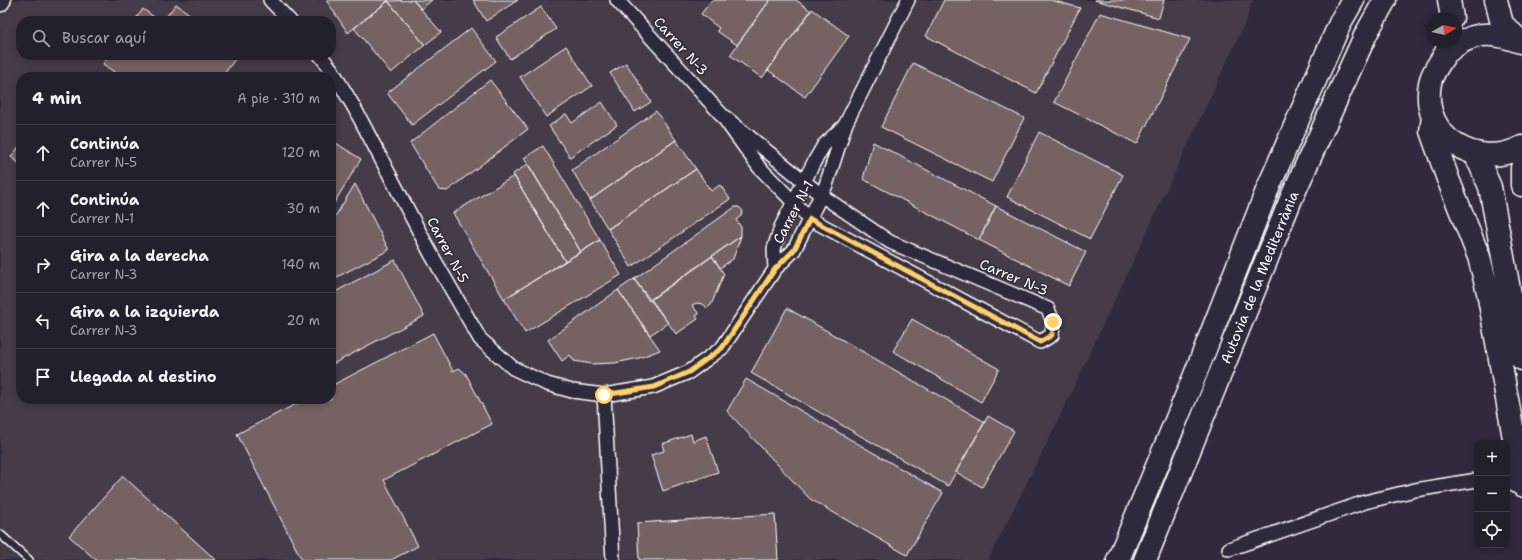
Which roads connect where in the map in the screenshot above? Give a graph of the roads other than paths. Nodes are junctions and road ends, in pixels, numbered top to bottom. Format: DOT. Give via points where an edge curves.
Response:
graph roads {
  1 [pos="2,0"];
  2 [pos="270,0"];
  3 [pos="617,0"];
  4 [pos="908,0"];
  5 [pos="1353,0"];
  6 [pos="1385,0"];
  7 [pos="1449,0"];
  8 [pos="1496,0"];
  9 [pos="0,3"];
  10 [pos="1451,12"];
  11 [pos="285,16"];
  12 [pos="1462,40"];
  13 [pos="1521,42"];
  14 [pos="1447,48"];
  15 [pos="324,60"];
  16 [pos="333,72"];
  17 [pos="336,77"];
  18 [pos="721,114"];
  19 [pos="1433,117"];
  20 [pos="846,123"];
  21 [pos="1522,147"];
  22 [pos="1476,155"];
  23 [pos="1522,168"];
  24 [pos="804,181"];
  25 [pos="1522,185"];
  26 [pos="821,195"];
  27 [pos="794,202"];
  28 [pos="810,219"];
  29 [pos="775,269"];
  30 [pos="1522,359"];
  31 [pos="604,395"];
  32 [pos="1512,458"];
  33 [pos="1474,480"];
  34 [pos="1510,483"];
  35 [pos="1522,483"];
  36 [pos="1522,490"];
  37 [pos="0,534"];
  38 [pos="1229,549"];
  39 [pos="29,560"];
  40 [pos="613,560"];
  41 [pos="1118,560"];
  42 [pos="1145,560"];
  1 -- 9 [label="street"];
  2 -- 11 [label="street"];
  3 -- 18 [label="street, Carrer N-3"];
  4 -- 20 [label="street, Carrer N-1"];
  5 -- 41 [label="highway, Autovia de la Mediterrània" via="1341,21 1268,188 1195,375"];
  6 -- 42 [label="highway, Autovia de la Mediterrània" via="1366,34 1291,199"];
  7 -- 10 [label="highway"];
  8 -- 13 [label="highway" via="1502,24"];
  12 -- 13 [label="highway" via="1489,34"];
  14 -- 19 [label="highway" via="1430,83 1429,100"];
  15 -- 16 [label="street, Carrer N-5"];
  17 -- 31 [label="street, Carrer N-5" via="431,254 480,339 513,368 547,384 572,391"];
  18 -- 24 [label="street, Carrer N-3"];
  18 -- 27 [label="street, Carrer N-3" via="759,167"];
  19 -- 22 [label="highway" via="1443,134 1453,143"];
  19 -- 32 [label="highway" via="1432,131 1479,257 1488,292"];
  20 -- 24 [label="street, Carrer N-1" via="824,145"];
  20 -- 26 [label="street, Carrer N-1" via="839,150"];
  21 -- 22 [label="highway" via="1511,153 1494,156"];
  22 -- 30 [label="highway" via="1490,187"];
  23 -- 25 [label="highway"];
  24 -- 26 [label="street, Carrer N-3"];
  24 -- 27 [label="street, Carrer N-1"];
  26 -- 28 [label="street, Carrer N-1"];
  26 -- 28 [label="street, Carrer N-3" via="890,242 1048,309 1053,322 1052,335 1040,342"];
  27 -- 28 [label="street, Carrer N-3"];
  27 -- 29 [label="street, Carrer N-1" via="781,227 774,250"];
  28 -- 29 [label="street, Carrer N-1" via="794,250"];
  29 -- 31 [label="street, Carrer N-5" via="722,348 689,372 654,387"];
  31 -- 40 [label="street"];
  32 -- 35 [label="highway"];
  33 -- 38 [label="street" via="1415,490 1365,502"];
  34 -- 36 [label="street"];
  37 -- 39 [label="lane"];
}
